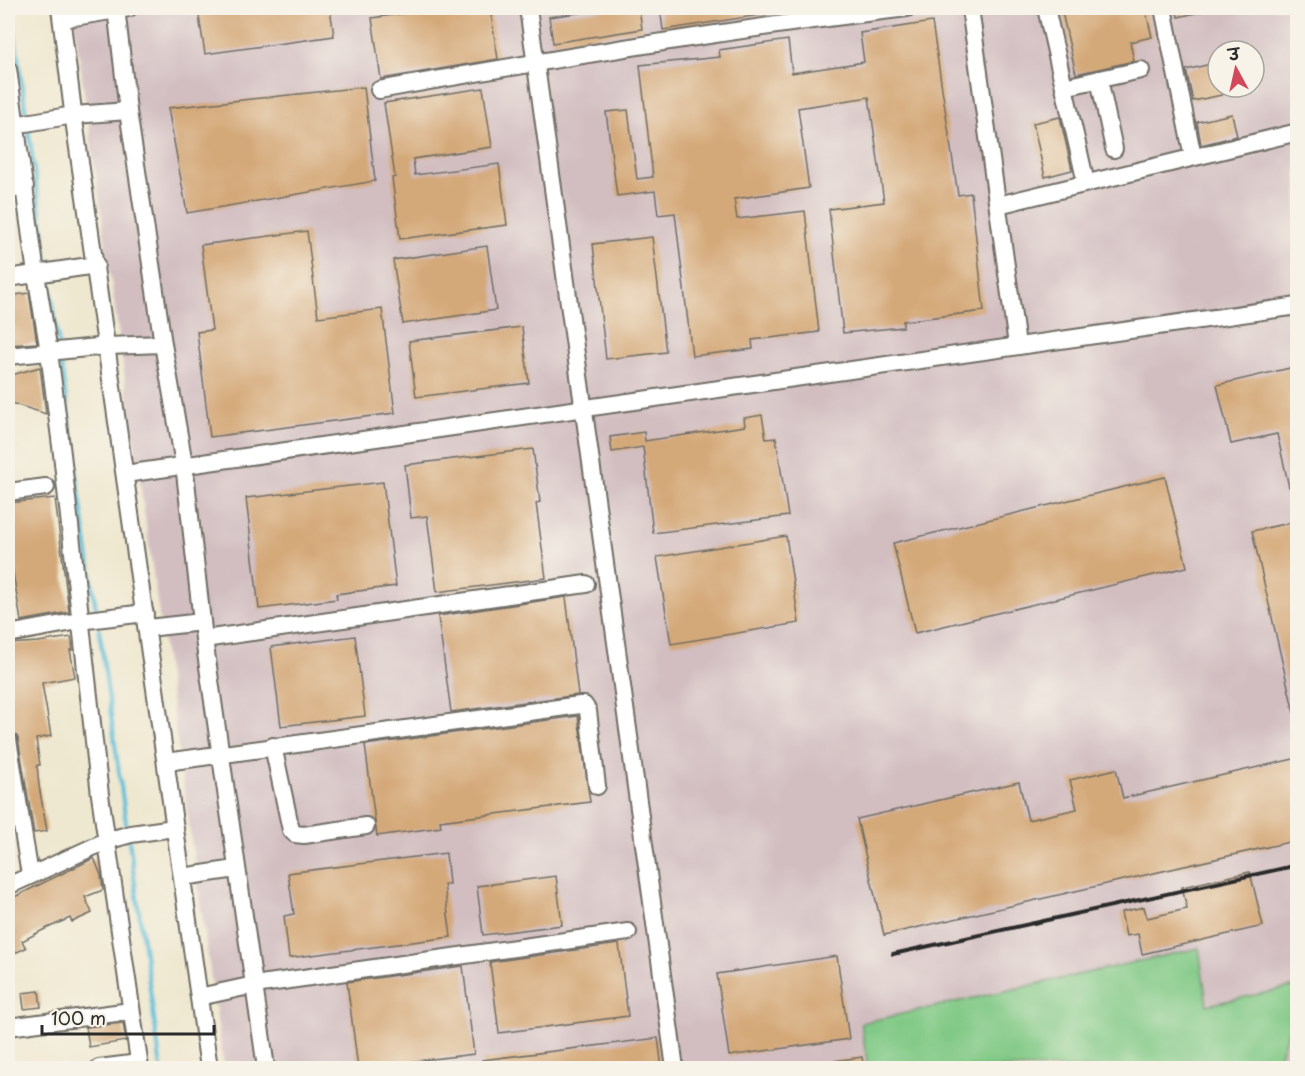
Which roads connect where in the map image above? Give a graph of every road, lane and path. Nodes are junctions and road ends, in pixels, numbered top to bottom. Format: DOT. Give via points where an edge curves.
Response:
graph roads {
  1 [pos="120,8"];
  2 [pos="528,8"];
  3 [pos="906,8"];
  4 [pos="970,8"];
  5 [pos="1046,8"];
  6 [pos="1163,8"];
  7 [pos="61,13"];
  8 [pos="782,15"];
  9 [pos="536,62"];
  10 [pos="8,69"];
  11 [pos="1141,70"];
  12 [pos="1099,79"];
  13 [pos="1064,87"];
  14 [pos="379,90"];
  15 [pos="128,111"];
  16 [pos="74,115"];
  17 [pos="20,124"];
  18 [pos="1298,132"];
  19 [pos="1114,149"];
  20 [pos="1192,157"];
  21 [pos="1086,183"];
  22 [pos="25,187"];
  23 [pos="8,190"];
  24 [pos="998,205"];
  25 [pos="96,265"];
  26 [pos="45,273"];
  27 [pos="8,278"];
  28 [pos="1298,306"];
  29 [pos="163,344"];
  30 [pos="1017,345"];
  31 [pos="107,346"];
  32 [pos="56,351"];
  33 [pos="8,356"];
  34 [pos="585,408"];
  35 [pos="184,464"];
  36 [pos="125,474"];
  37 [pos="46,488"];
  38 [pos="8,492"];
  39 [pos="586,584"];
  40 [pos="80,621"];
  41 [pos="146,621"];
  42 [pos="203,631"];
  43 [pos="8,634"];
  44 [pos="8,740"];
  45 [pos="273,746"];
  46 [pos="220,753"];
  47 [pos="166,762"];
  48 [pos="597,786"];
  49 [pos="366,826"];
  50 [pos="174,828"];
  51 [pos="119,837"];
  52 [pos="236,869"];
  53 [pos="30,876"];
  54 [pos="183,877"];
  55 [pos="8,885"];
  56 [pos="628,932"];
  57 [pos="254,985"];
  58 [pos="199,997"];
  59 [pos="131,1011"];
  60 [pos="8,1027"];
  61 [pos="140,1065"];
  62 [pos="99,1068"];
  63 [pos="209,1068"];
  64 [pos="266,1068"];
  65 [pos="675,1068"];
  1 -- 7 [label="street"];
  1 -- 15 [label="street"];
  2 -- 9 [label="street"];
  3 -- 8 [label="street"];
  4 -- 24 [label="street"];
  5 -- 13 [label="street"];
  6 -- 20 [label="street"];
  7 -- 16 [label="street"];
  8 -- 9 [label="street"];
  9 -- 14 [label="street"];
  9 -- 34 [label="street"];
  10 -- 17 [label="street"];
  11 -- 12 [label="street"];
  12 -- 13 [label="street"];
  12 -- 19 [label="street"];
  13 -- 21 [label="street"];
  15 -- 16 [label="street"];
  15 -- 29 [label="street"];
  16 -- 17 [label="street"];
  16 -- 25 [label="street"];
  17 -- 22 [label="street"];
  18 -- 20 [label="street"];
  20 -- 21 [label="street"];
  21 -- 24 [label="street"];
  22 -- 23 [label="street"];
  22 -- 26 [label="street"];
  24 -- 30 [label="street"];
  25 -- 26 [label="street"];
  25 -- 31 [label="street"];
  26 -- 27 [label="street"];
  26 -- 32 [label="street"];
  28 -- 30 [label="street"];
  29 -- 31 [label="street"];
  29 -- 35 [label="street"];
  30 -- 34 [label="street"];
  31 -- 32 [label="street"];
  31 -- 36 [label="street"];
  32 -- 33 [label="street"];
  32 -- 40 [label="street"];
  34 -- 35 [label="street"];
  34 -- 65 [label="street"];
  35 -- 36 [label="street"];
  35 -- 42 [label="street"];
  36 -- 41 [label="street"];
  37 -- 38 [label="street"];
  39 -- 42 [label="street"];
  40 -- 41 [label="street"];
  40 -- 43 [label="street"];
  40 -- 51 [label="street"];
  41 -- 42 [label="street"];
  41 -- 47 [label="street"];
  42 -- 46 [label="street"];
  44 -- 53 [label="street"];
  45 -- 46 [label="street"];
  45 -- 48 [label="street" via="584,705"];
  45 -- 49 [label="street" via="291,830 304,835"];
  46 -- 47 [label="street"];
  46 -- 52 [label="street"];
  47 -- 50 [label="street"];
  50 -- 51 [label="street"];
  50 -- 54 [label="street"];
  51 -- 53 [label="street"];
  51 -- 59 [label="street"];
  52 -- 54 [label="street"];
  52 -- 57 [label="street"];
  53 -- 55 [label="street"];
  54 -- 58 [label="street"];
  56 -- 57 [label="street"];
  57 -- 58 [label="street"];
  57 -- 64 [label="street"];
  58 -- 63 [label="street"];
  59 -- 60 [label="street"];
  59 -- 61 [label="street"];
  61 -- 62 [label="street"];
}
